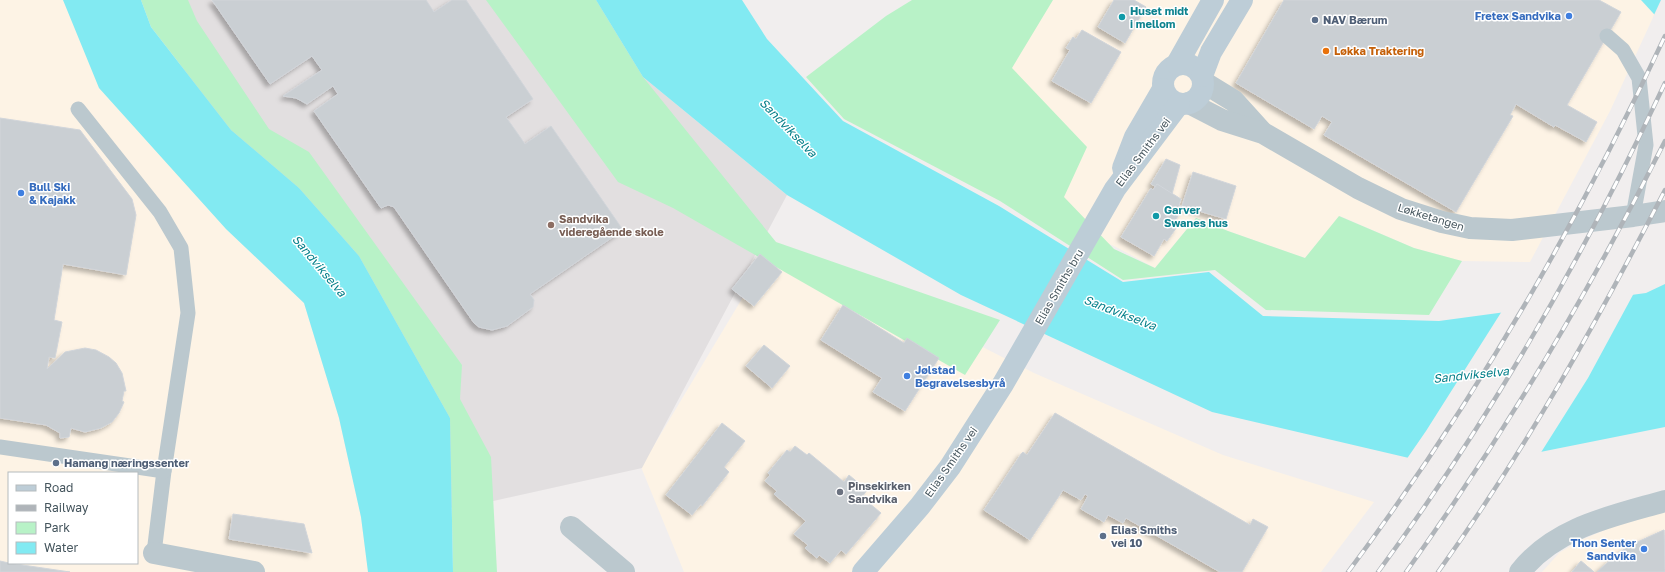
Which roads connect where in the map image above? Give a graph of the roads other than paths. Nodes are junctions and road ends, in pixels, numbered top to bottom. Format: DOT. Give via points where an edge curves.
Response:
graph roads {
  1 [pos="1213,0"];
  2 [pos="1242,0"];
  3 [pos="1607,36"];
  4 [pos="1177,64"];
  5 [pos="1202,79"];
  6 [pos="1163,89"];
  7 [pos="1184,103"];
  8 [pos="78,109"];
  9 [pos="1263,133"];
  10 [pos="1115,189"];
  11 [pos="1665,211"];
  12 [pos="1633,216"];
  13 [pos="1002,384"];
  14 [pos="0,447"];
  15 [pos="164,471"];
  16 [pos="1665,501"];
  17 [pos="571,528"];
  18 [pos="154,553"];
  19 [pos="254,572"];
  20 [pos="624,572"];
  21 [pos="863,572"];
  22 [pos="1520,572"];
  1 -- 4 [label="main road"];
  2 -- 5 [label="main road" via="1211,52"];
  3 -- 12 [label="lane" via="1623,50 1639,78 1646,145"];
  4 -- 5 [label="main road" via="1187,63 1196,68"];
  4 -- 6 [label="main road" via="1168,69 1163,78"];
  5 -- 7 [label="main road" via="1202,91 1197,98"];
  5 -- 9 [label="street, Løkketangen" via="1234,101"];
  6 -- 7 [label="main road" via="1166,96"];
  6 -- 10 [label="main road, Elias Smiths vei" via="1135,137"];
  7 -- 9 [label="street, Løkketangen" via="1222,120"];
  7 -- 10 [label="main road, Elias Smiths vei"];
  8 -- 15 [label="lane" via="160,212 181,248 188,313"];
  9 -- 12 [label="street, Løkketangen" via="1358,188 1401,209 1442,222 1470,228 1512,230"];
  10 -- 13 [label="main road, Elias Smiths bru"];
  11 -- 12 [label="street, Løkketangen"];
  13 -- 21 [label="main road, Elias Smiths vei" via="950,467"];
  14 -- 15 [label="lane"];
  15 -- 18 [label="lane"];
  16 -- 22 [label="street" via="1571,531 1550,543 1528,561"];
  17 -- 20 [label="street"];
  18 -- 19 [label="street"];
}
